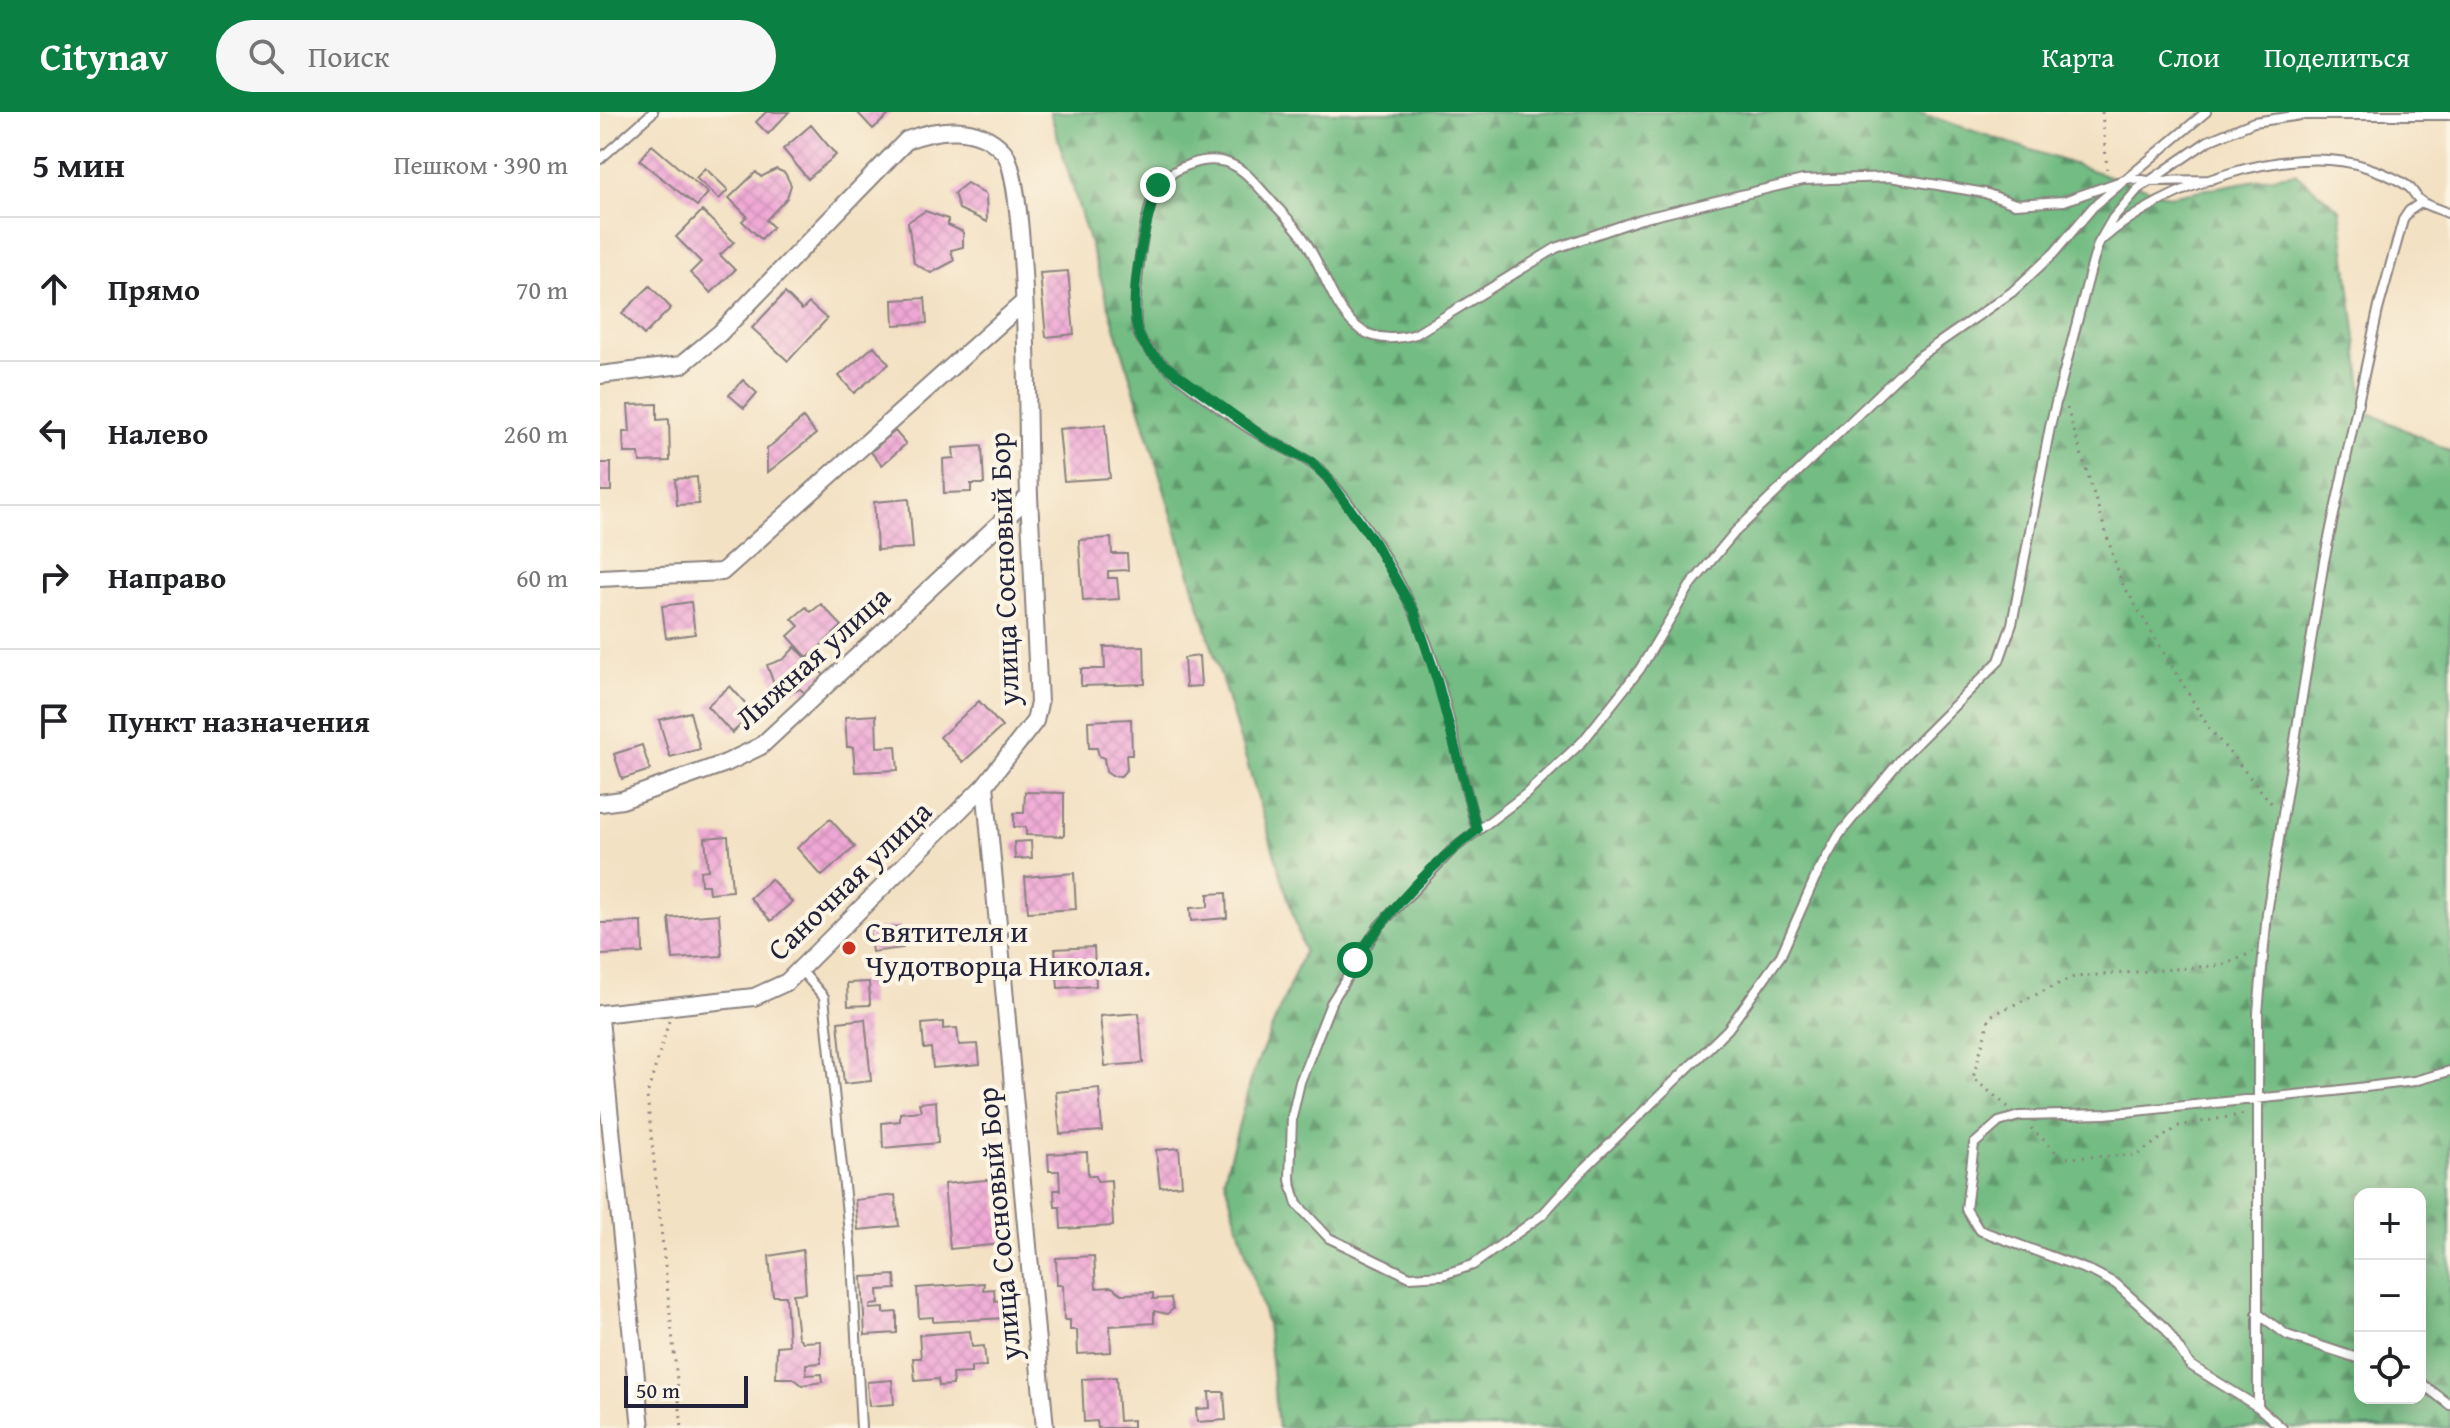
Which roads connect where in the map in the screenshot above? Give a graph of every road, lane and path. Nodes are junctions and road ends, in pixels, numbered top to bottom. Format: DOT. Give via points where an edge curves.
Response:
graph roads {
  1 [pos="653,112"];
  2 [pos="2102,112"];
  3 [pos="2206,112"];
  4 [pos="2278,115"];
  5 [pos="2450,115"];
  6 [pos="2168,146"];
  7 [pos="2179,158"];
  8 [pos="600,159"];
  9 [pos="2107,169"];
  10 [pos="2130,178"];
  11 [pos="2210,180"];
  12 [pos="2148,181"];
  13 [pos="2422,202"];
  14 [pos="2450,214"];
  15 [pos="2098,244"];
  16 [pos="1024,302"];
  17 [pos="600,375"];
  18 [pos="2060,386"];
  19 [pos="1029,496"];
  20 [pos="600,578"];
  21 [pos="985,785"];
  22 [pos="600,803"];
  23 [pos="2281,815"];
  24 [pos="1477,830"];
  25 [pos="2264,947"];
  26 [pos="800,969"];
  27 [pos="674,1006"];
  28 [pos="600,1017"];
  29 [pos="2450,1071"];
  30 [pos="2258,1104"];
  31 [pos="2019,1116"];
  32 [pos="2257,1313"];
  33 [pos="2354,1357"];
  34 [pos="2426,1387"];
  35 [pos="2450,1405"];
  36 [pos="2258,1407"];
  37 [pos="641,1428"];
  38 [pos="682,1428"];
  39 [pos="861,1428"];
  40 [pos="1045,1428"];
  41 [pos="2282,1428"];
  1 -- 8 [label="lane"];
  2 -- 9 [label="path"];
  3 -- 6 [label="lane"];
  4 -- 5 [label="lane"];
  4 -- 7 [label="lane" via="2233,129"];
  6 -- 7 [label="lane"];
  6 -- 10 [label="lane"];
  7 -- 12 [label="lane"];
  10 -- 12 [label="lane"];
  10 -- 24 [label="lane" via="2093,207 2012,292 1917,358 1735,532 1690,586 1640,669 1583,741"];
  10 -- 24 [label="lane" via="2064,201 2015,204 1985,193 1890,177 1803,180 1714,199 1556,248 1401,339 1359,329 1341,313 1303,237 1236,165 1198,162 1158,185 1149,209 1135,306 1138,332 1163,364 1265,438 1311,462 1374,542 1414,611"];
  11 -- 12 [label="lane"];
  11 -- 13 [label="lane" via="2286,161 2345,160 2404,183"];
  11 -- 15 [label="lane" via="2129,219"];
  12 -- 15 [label="lane" via="2113,218"];
  13 -- 14 [label="lane"];
  13 -- 23 [label="lane" via="2403,220 2378,310 2324,561"];
  15 -- 18 [label="lane"];
  16 -- 17 [label="street, улица Сосновый Бор" via="1015,177 1004,151 954,128 935,129 907,140 720,333 681,365"];
  16 -- 19 [label="street, улица Сосновый Бор"];
  16 -- 20 [label="street" via="722,572"];
  18 -- 23 [label="path" via="2121,581 2209,728"];
  18 -- 24 [label="lane" via="2012,624 1992,671 1902,758 1839,835 1781,955 1728,1029 1692,1068 1509,1241 1473,1265 1442,1275 1410,1277 1329,1238 1308,1219 1290,1180 1292,1117 1311,1048 1355,960 1410,892"];
  19 -- 21 [label="street, улица Сосновый Бор" via="1039,703 1035,721"];
  19 -- 22 [label="street, Лыжная улица" via="761,746 622,800"];
  21 -- 26 [label="street, Саночная улица"];
  21 -- 40 [label="street, улица Сосновый Бор"];
  23 -- 25 [label="lane"];
  25 -- 30 [label="lane"];
  25 -- 31 [label="path" via="2224,965 2074,977 1990,1016 1973,1078"];
  26 -- 27 [label="street, Саночная улица" via="779,987 754,997"];
  26 -- 39 [label="lane" via="824,997 852,1261"];
  27 -- 28 [label="street, Саночная улица"];
  27 -- 38 [label="path" via="647,1095"];
  28 -- 37 [label="street"];
  29 -- 30 [label="lane"];
  30 -- 31 [label="lane"];
  30 -- 31 [label="path" via="2238,1117 2179,1126 2137,1155 2062,1158"];
  30 -- 32 [label="lane"];
  31 -- 36 [label="lane" via="1999,1122 1974,1144 1966,1209 1970,1221 1979,1230 2116,1284 2165,1328 2190,1365"];
  32 -- 33 [label="lane" via="2287,1335"];
  32 -- 36 [label="lane"];
  34 -- 35 [label="lane"];
  36 -- 41 [label="lane"];
}
